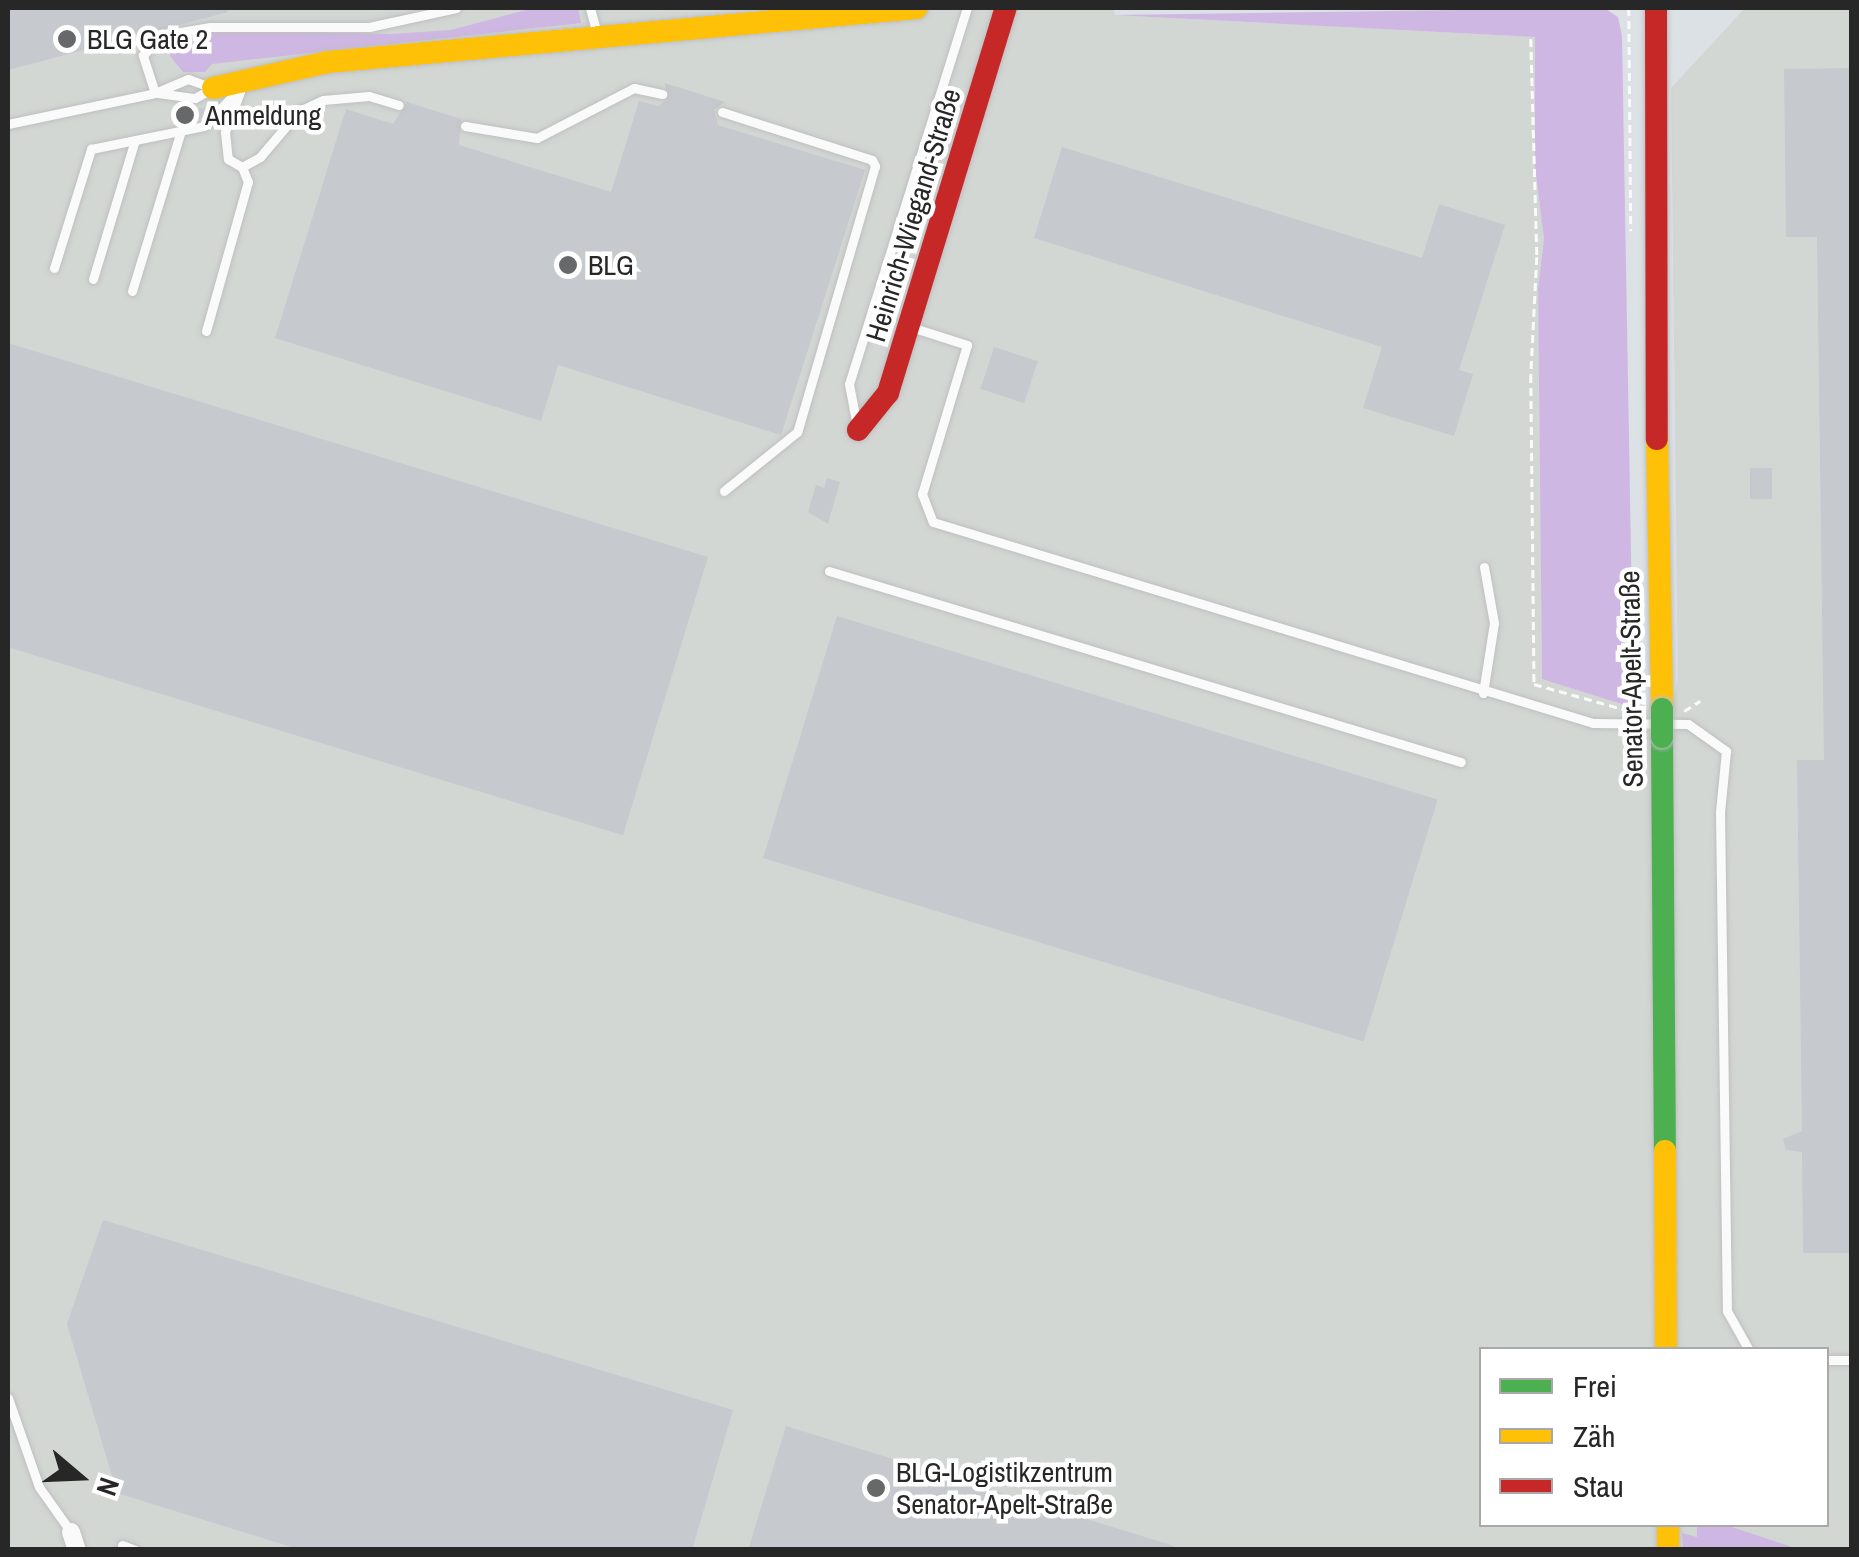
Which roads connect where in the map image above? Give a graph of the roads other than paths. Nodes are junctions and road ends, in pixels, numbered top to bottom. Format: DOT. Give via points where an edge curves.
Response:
graph roads {
  1 [pos="456,8"];
  2 [pos="590,8"];
  3 [pos="917,8"];
  4 [pos="967,8"];
  5 [pos="1006,8"];
  6 [pos="1656,8"];
  7 [pos="597,36"];
  8 [pos="243,85"];
  9 [pos="213,88"];
  10 [pos="155,93"];
  11 [pos="662,94"];
  12 [pos="399,105"];
  13 [pos="722,112"];
  14 [pos="8,124"];
  15 [pos="465,126"];
  16 [pos="181,130"];
  17 [pos="135,140"];
  18 [pos="242,168"];
  19 [pos="54,268"];
  20 [pos="93,279"];
  21 [pos="132,291"];
  22 [pos="911,328"];
  23 [pos="206,331"];
  24 [pos="858,430"];
  25 [pos="724,491"];
  26 [pos="1484,567"];
  27 [pos="829,571"];
  28 [pos="1483,693"];
  29 [pos="1461,762"];
  30 [pos="1666,1347"];
  31 [pos="1748,1347"];
  32 [pos="8,1398"];
  33 [pos="74,1540"];
  34 [pos="122,1546"];
  35 [pos="135,1550"];
  1 -- 10 [label="lane" via="368,27 210,27 162,35 143,54"];
  2 -- 7 [label="lane"];
  3 -- 7 [label="street"];
  4 -- 24 [label="lane" via="849,384"];
  5 -- 22 [label="street, Heinrich-Wiegand-Straße"];
  6 -- 30 [label="street, Senator-Apelt-Straße, bridge" via="1669,712 1662,737"];
  7 -- 8 [label="street" via="328,62"];
  8 -- 9 [label="street"];
  8 -- 16 [label="lane" via="204,126"];
  8 -- 18 [label="lane" via="224,132 228,159"];
  9 -- 10 [label="lane" via="195,98"];
  9 -- 10 [label="lane" via="188,79"];
  10 -- 14 [label="lane"];
  11 -- 15 [label="lane" via="634,88 537,138"];
  12 -- 18 [label="lane" via="369,96 323,100 299,112"];
  13 -- 25 [label="lane" via="875,166 796,432"];
  16 -- 17 [label="lane"];
  16 -- 21 [label="lane"];
  17 -- 19 [label="lane" via="91,149"];
  17 -- 20 [label="lane"];
  18 -- 23 [label="lane" via="248,182"];
  22 -- 24 [label="street, Heinrich-Wiegand-Straße" via="888,393"];
  22 -- 28 [label="lane" via="967,346 922,494 932,522"];
  26 -- 28 [label="lane" via="1494,623"];
  27 -- 29 [label="lane"];
  28 -- 31 [label="lane" via="1593,724 1688,724 1726,751 1720,812 1727,1311"];
  32 -- 33 [label="lane" via="40,1486"];
  34 -- 35 [label="lane"];
}
